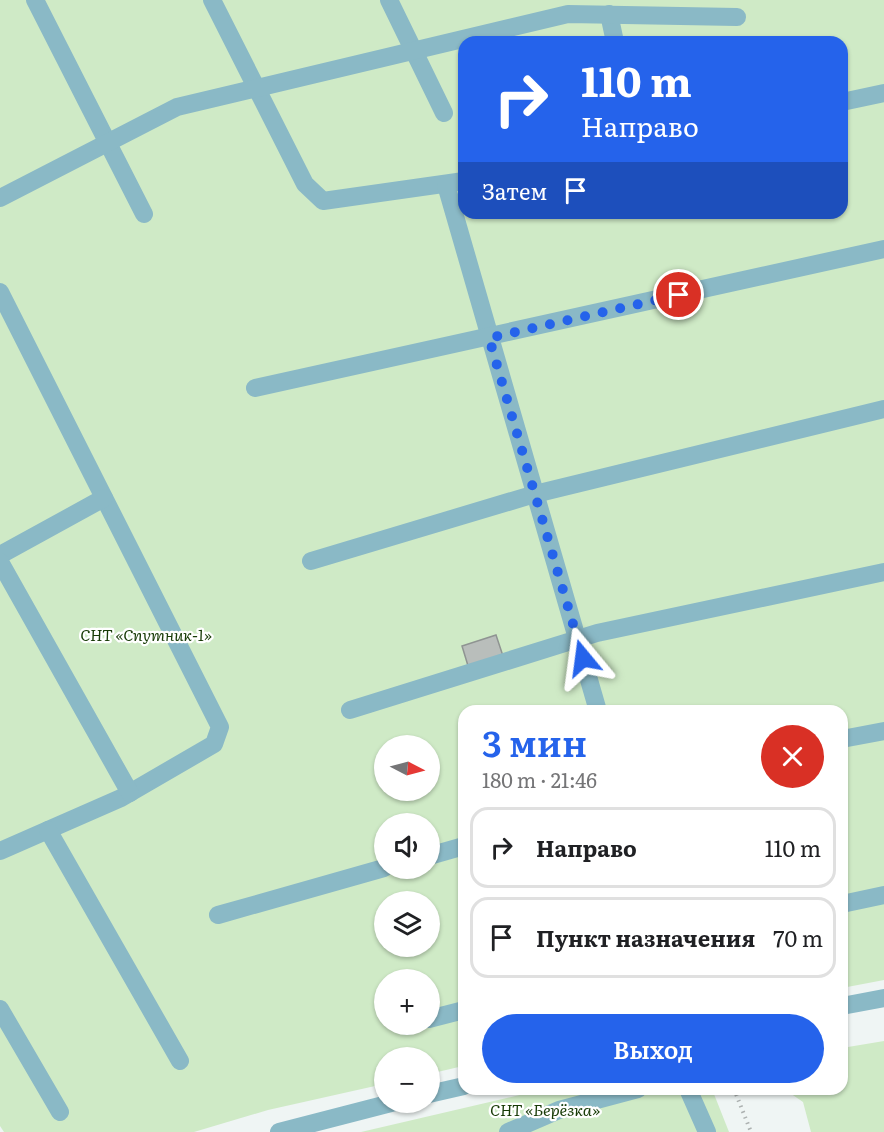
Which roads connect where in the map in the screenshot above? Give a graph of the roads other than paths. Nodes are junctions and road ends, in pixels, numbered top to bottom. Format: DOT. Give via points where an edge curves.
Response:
graph roads {
  1 [pos="35,0"];
  2 [pos="212,0"];
  3 [pos="389,0"];
  4 [pos="609,14"];
  5 [pos="737,17"];
  6 [pos="476,36"];
  7 [pos="614,36"];
  8 [pos="458,40"];
  9 [pos="413,51"];
  10 [pos="257,88"];
  11 [pos="884,93"];
  12 [pos="848,101"];
  13 [pos="444,113"];
  14 [pos="106,144"];
  15 [pos="455,183"];
  16 [pos="0,198"];
  17 [pos="144,214"];
  18 [pos="463,219"];
  19 [pos="884,249"];
  20 [pos="0,292"];
  21 [pos="489,338"];
  22 [pos="255,388"];
  23 [pos="884,409"];
  24 [pos="535,494"];
  25 [pos="104,498"];
  26 [pos="0,555"];
  27 [pos="311,561"];
  28 [pos="0,562"];
  29 [pos="884,572"];
  30 [pos="578,641"];
  31 [pos="596,705"];
  32 [pos="351,710"];
  33 [pos="884,730"];
  34 [pos="848,738"];
  35 [pos="130,793"];
  36 [pos="48,830"];
  37 [pos="458,848"];
  38 [pos="0,851"];
  39 [pos="440,853"];
  40 [pos="374,871"];
  41 [pos="884,895"];
  42 [pos="848,903"];
  43 [pos="218,915"];
  44 [pos="884,998"];
  45 [pos="848,1005"];
  46 [pos="0,1009"];
  47 [pos="458,1012"];
  48 [pos="440,1016"];
  49 [pos="180,1061"];
  50 [pos="458,1087"];
  51 [pos="440,1091"];
  52 [pos="615,1095"];
  53 [pos="691,1095"];
  54 [pos="374,1107"];
  55 [pos="60,1112"];
  56 [pos="279,1132"];
  57 [pos="508,1132"];
  58 [pos="707,1132"];
  1 -- 14 [label="street"];
  2 -- 10 [label="street"];
  3 -- 9 [label="street"];
  4 -- 5 [label="street"];
  4 -- 6 [label="street" via="568,14"];
  4 -- 7 [label="street"];
  8 -- 9 [label="street"];
  9 -- 10 [label="street"];
  9 -- 13 [label="street"];
  10 -- 14 [label="street" via="177,107"];
  10 -- 15 [label="street" via="305,184 323,201"];
  11 -- 12 [label="street"];
  14 -- 16 [label="street"];
  14 -- 17 [label="street"];
  18 -- 21 [label="street"];
  19 -- 21 [label="street"];
  20 -- 25 [label="street"];
  21 -- 22 [label="street"];
  21 -- 24 [label="street"];
  23 -- 24 [label="street"];
  24 -- 27 [label="street"];
  24 -- 30 [label="street"];
  25 -- 26 [label="street"];
  25 -- 35 [label="street" via="220,727 214,744"];
  28 -- 35 [label="street"];
  29 -- 30 [label="street" via="597,633"];
  30 -- 31 [label="street"];
  30 -- 32 [label="street"];
  33 -- 34 [label="street"];
  35 -- 36 [label="street"];
  36 -- 38 [label="street"];
  36 -- 49 [label="street"];
  37 -- 39 [label="street"];
  40 -- 43 [label="street"];
  41 -- 42 [label="street"];
  44 -- 45 [label="street"];
  46 -- 55 [label="street"];
  47 -- 48 [label="street"];
  50 -- 51 [label="street"];
  52 -- 57 [label="street" via="559,1110"];
  53 -- 58 [label="street"];
  54 -- 56 [label="street"];
}
